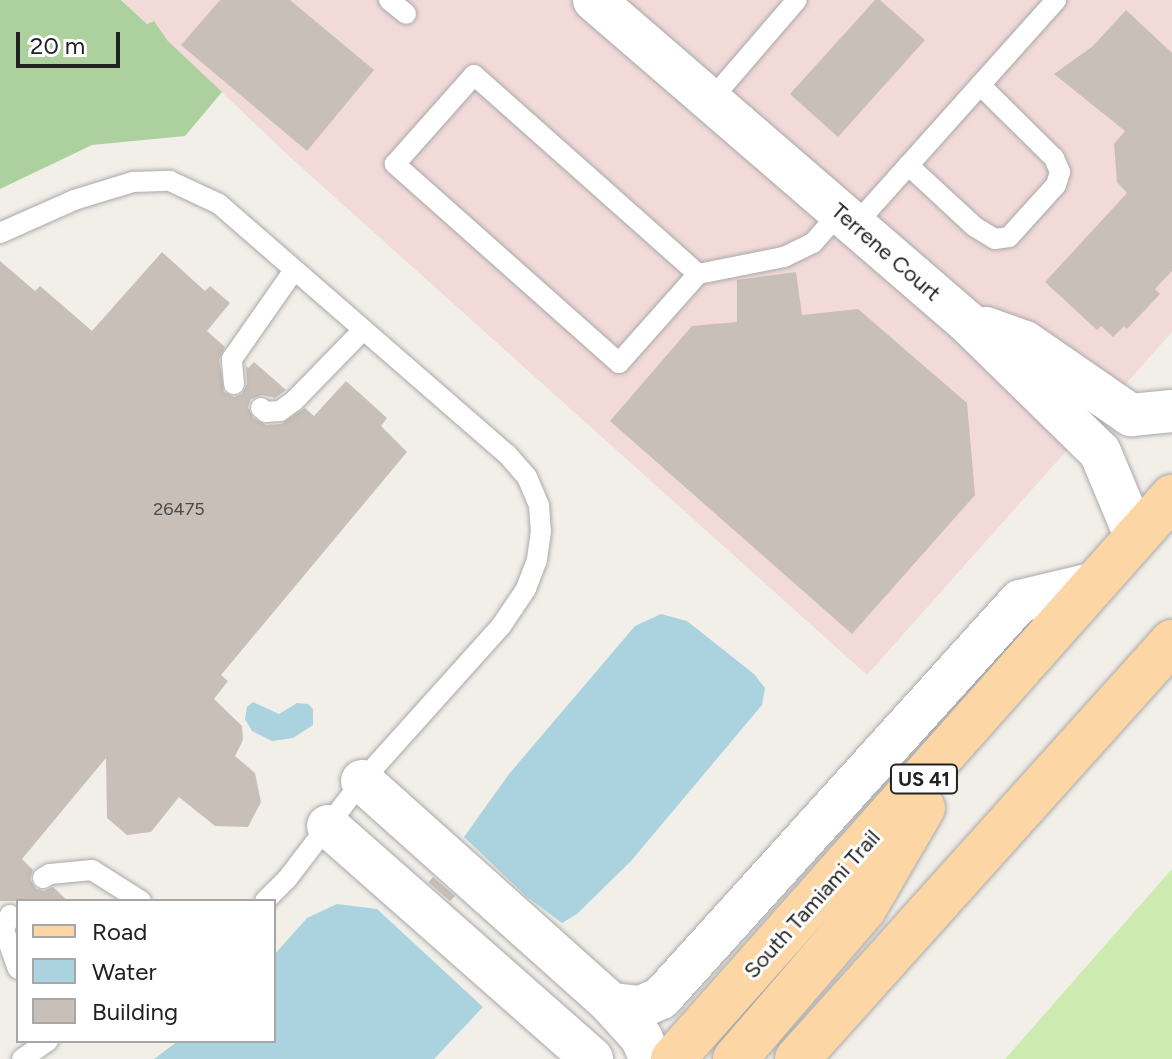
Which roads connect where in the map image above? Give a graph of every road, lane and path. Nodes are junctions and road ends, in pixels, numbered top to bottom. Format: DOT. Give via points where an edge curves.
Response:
graph roads {
  1 [pos="389,0"];
  2 [pos="594,0"];
  3 [pos="797,0"];
  4 [pos="1056,0"];
  5 [pos="406,14"];
  6 [pos="980,85"];
  7 [pos="710,101"];
  8 [pos="908,165"];
  9 [pos="847,219"];
  10 [pos="0,233"];
  11 [pos="294,270"];
  12 [pos="698,274"];
  13 [pos="966,321"];
  14 [pos="363,330"];
  15 [pos="234,384"];
  16 [pos="261,408"];
  17 [pos="1172,411"];
  18 [pos="1172,497"];
  19 [pos="1136,538"];
  20 [pos="1096,583"];
  21 [pos="1172,642"];
  22 [pos="971,727"];
  23 [pos="362,781"];
  24 [pos="328,826"];
  25 [pos="43,878"];
  26 [pos="138,899"];
  27 [pos="267,899"];
  28 [pos="10,915"];
  29 [pos="16,963"];
  30 [pos="611,1004"];
  31 [pos="45,1043"];
  32 [pos="22,1059"];
  33 [pos="592,1059"];
  34 [pos="651,1059"];
  35 [pos="673,1059"];
  36 [pos="735,1059"];
  37 [pos="797,1059"];
  1 -- 5 [label="lane"];
  2 -- 7 [label="street, Terrene Court"];
  3 -- 7 [label="lane"];
  4 -- 6 [label="lane"];
  6 -- 8 [label="lane"];
  6 -- 8 [label="lane" via="1054,158 1060,172 1056,185 1009,237 995,239"];
  7 -- 9 [label="street, Terrene Court"];
  8 -- 9 [label="lane"];
  9 -- 12 [label="lane" via="784,257"];
  9 -- 13 [label="street, Terrene Court"];
  10 -- 11 [label="lane" via="74,200 133,182 170,181 219,204"];
  11 -- 14 [label="lane"];
  11 -- 15 [label="lane" via="232,359"];
  12 -- 12 [label="lane" via="474,75 395,164 619,363"];
  13 -- 17 [label="street" via="1025,342 1131,415"];
  13 -- 19 [label="street, Terrene Court" via="1100,452"];
  14 -- 16 [label="lane" via="294,401 280,411"];
  14 -- 23 [label="lane" via="507,454 527,477 539,505 541,531 526,589 501,626"];
  18 -- 19 [label="main road, South Tamiami Trail / US 41"];
  19 -- 20 [label="main road, South Tamiami Trail / US 41"];
  20 -- 22 [label="main road, South Tamiami Trail / US 41"];
  20 -- 30 [label="street" via="1020,601 661,998 641,1007"];
  21 -- 37 [label="main road"];
  22 -- 35 [label="main road, South Tamiami Trail / US 41"];
  22 -- 36 [label="main road" via="864,909"];
  23 -- 24 [label="lane"];
  23 -- 30 [label="street"];
  24 -- 27 [label="lane"];
  24 -- 33 [label="street"];
  25 -- 26 [label="lane" via="92,870"];
  28 -- 29 [label="lane" via="4,930"];
  30 -- 34 [label="street" via="641,1037"];
  31 -- 32 [label="lane"];
}
